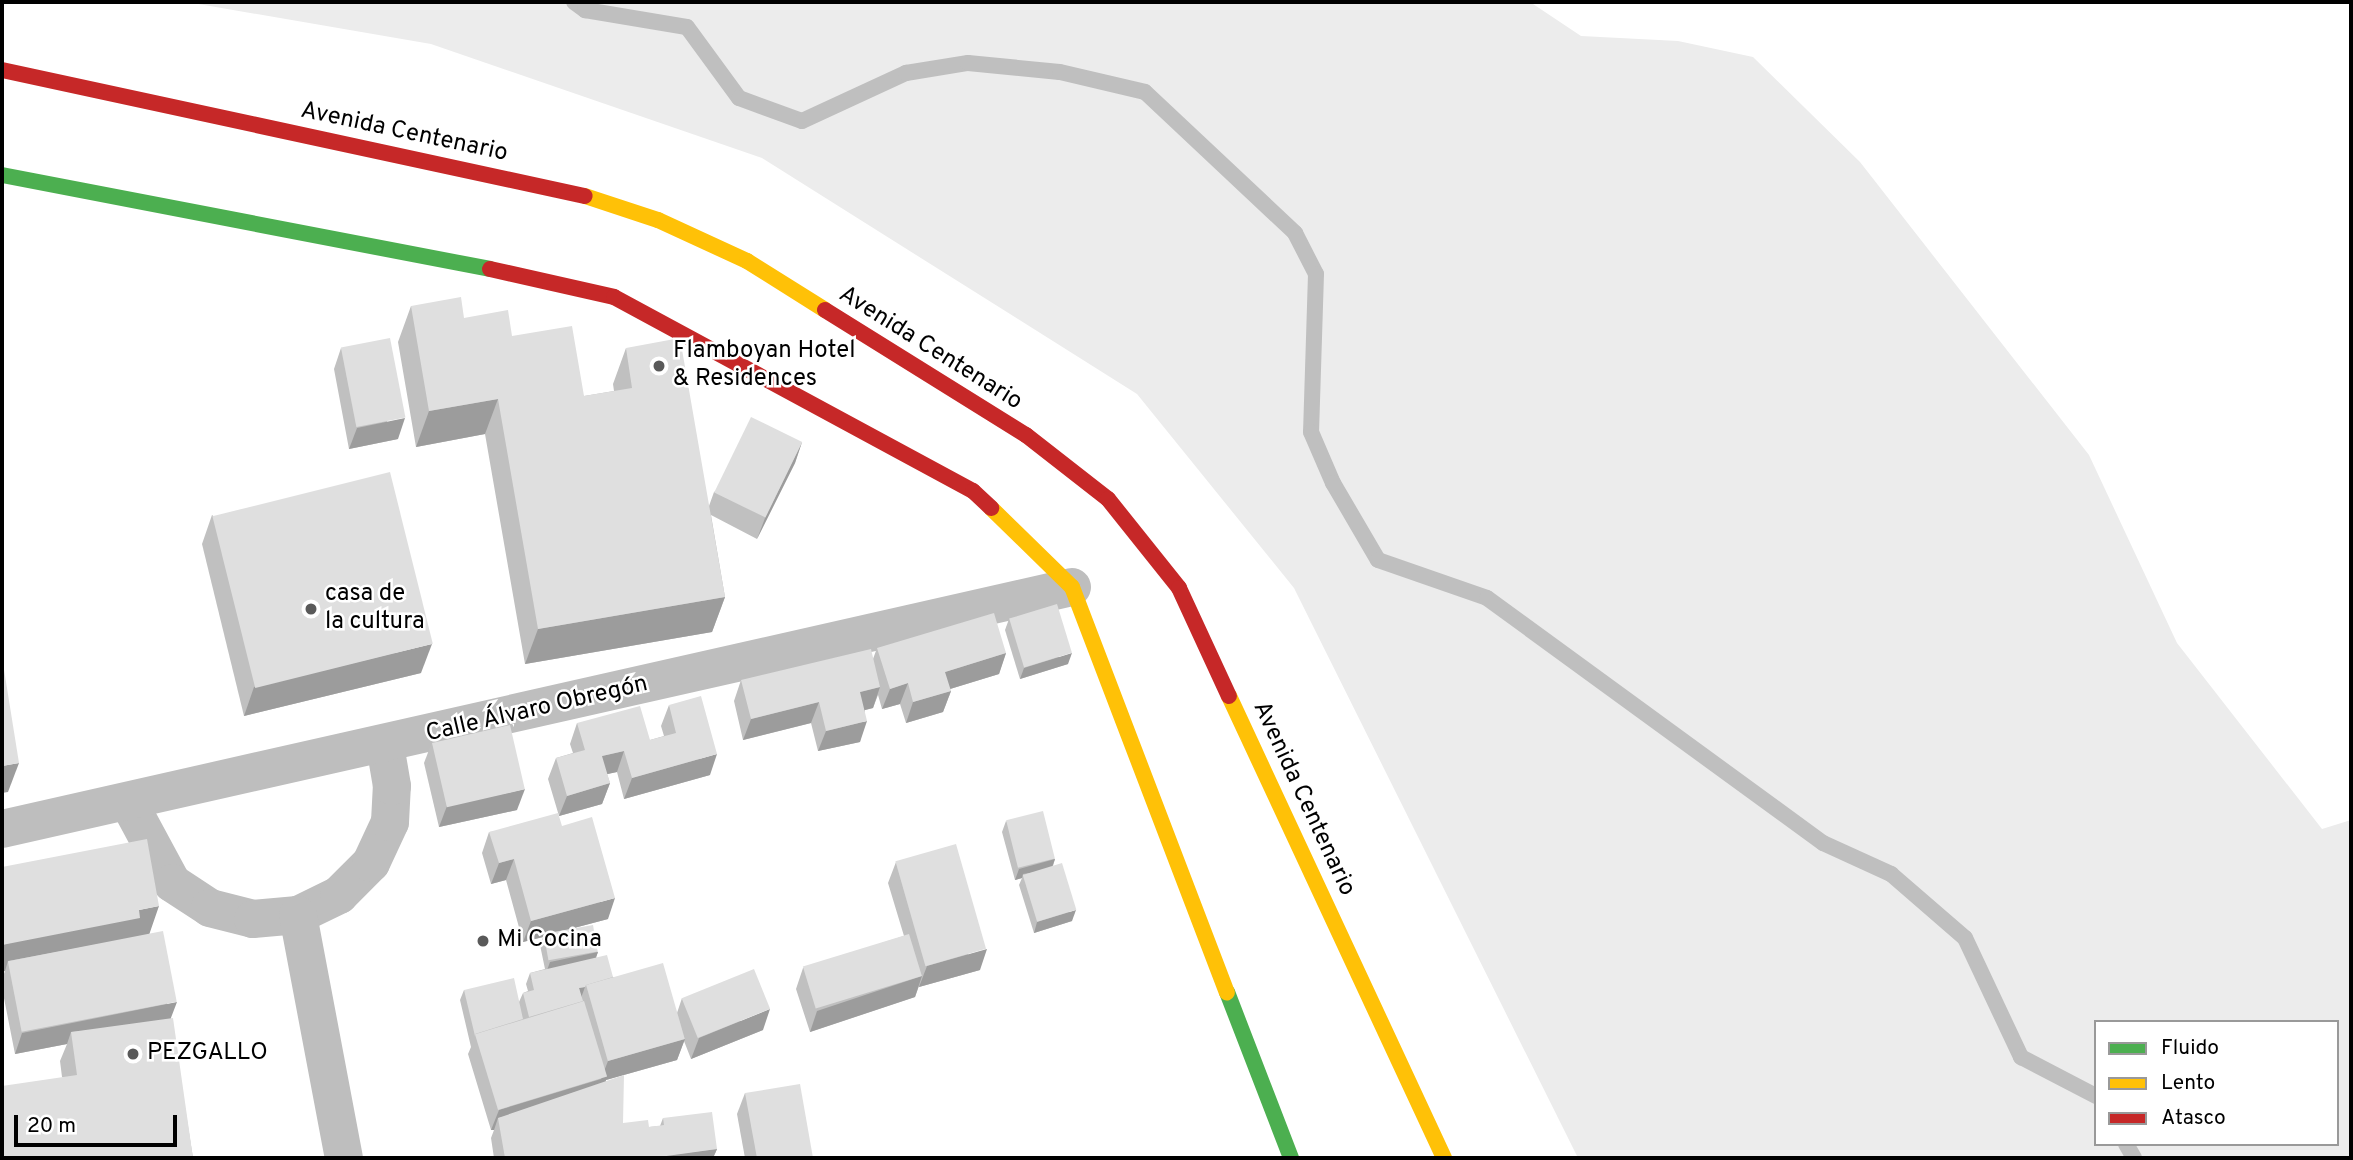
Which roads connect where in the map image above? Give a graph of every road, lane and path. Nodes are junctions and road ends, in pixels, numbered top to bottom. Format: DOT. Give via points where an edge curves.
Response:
graph roads {
  1 [pos="2,70"];
  2 [pos="2,175"];
  3 [pos="1072,587"];
  4 [pos="385,745"];
  5 [pos="129,803"];
  6 [pos="2,829"];
  7 [pos="298,915"];
  8 [pos="344,1158"];
  9 [pos="1291,1158"];
  10 [pos="1444,1158"];
  1 -- 10 [label="main road, Avenida Centenario" via="587,196 658,220 747,261 1026,435 1108,499 1180,588"];
  2 -- 3 [label="main road" via="538,278 614,297 973,491"];
  3 -- 4 [label="street, Calle Álvaro Obregón"];
  3 -- 9 [label="main road"];
  4 -- 5 [label="street, Calle Álvaro Obregón"];
  4 -- 7 [label="street" via="393,786 390,822 371,863 340,895"];
  5 -- 6 [label="street, Calle Álvaro Obregón"];
  5 -- 7 [label="street" via="172,883 209,908 242,916"];
  7 -- 8 [label="street"];
}
